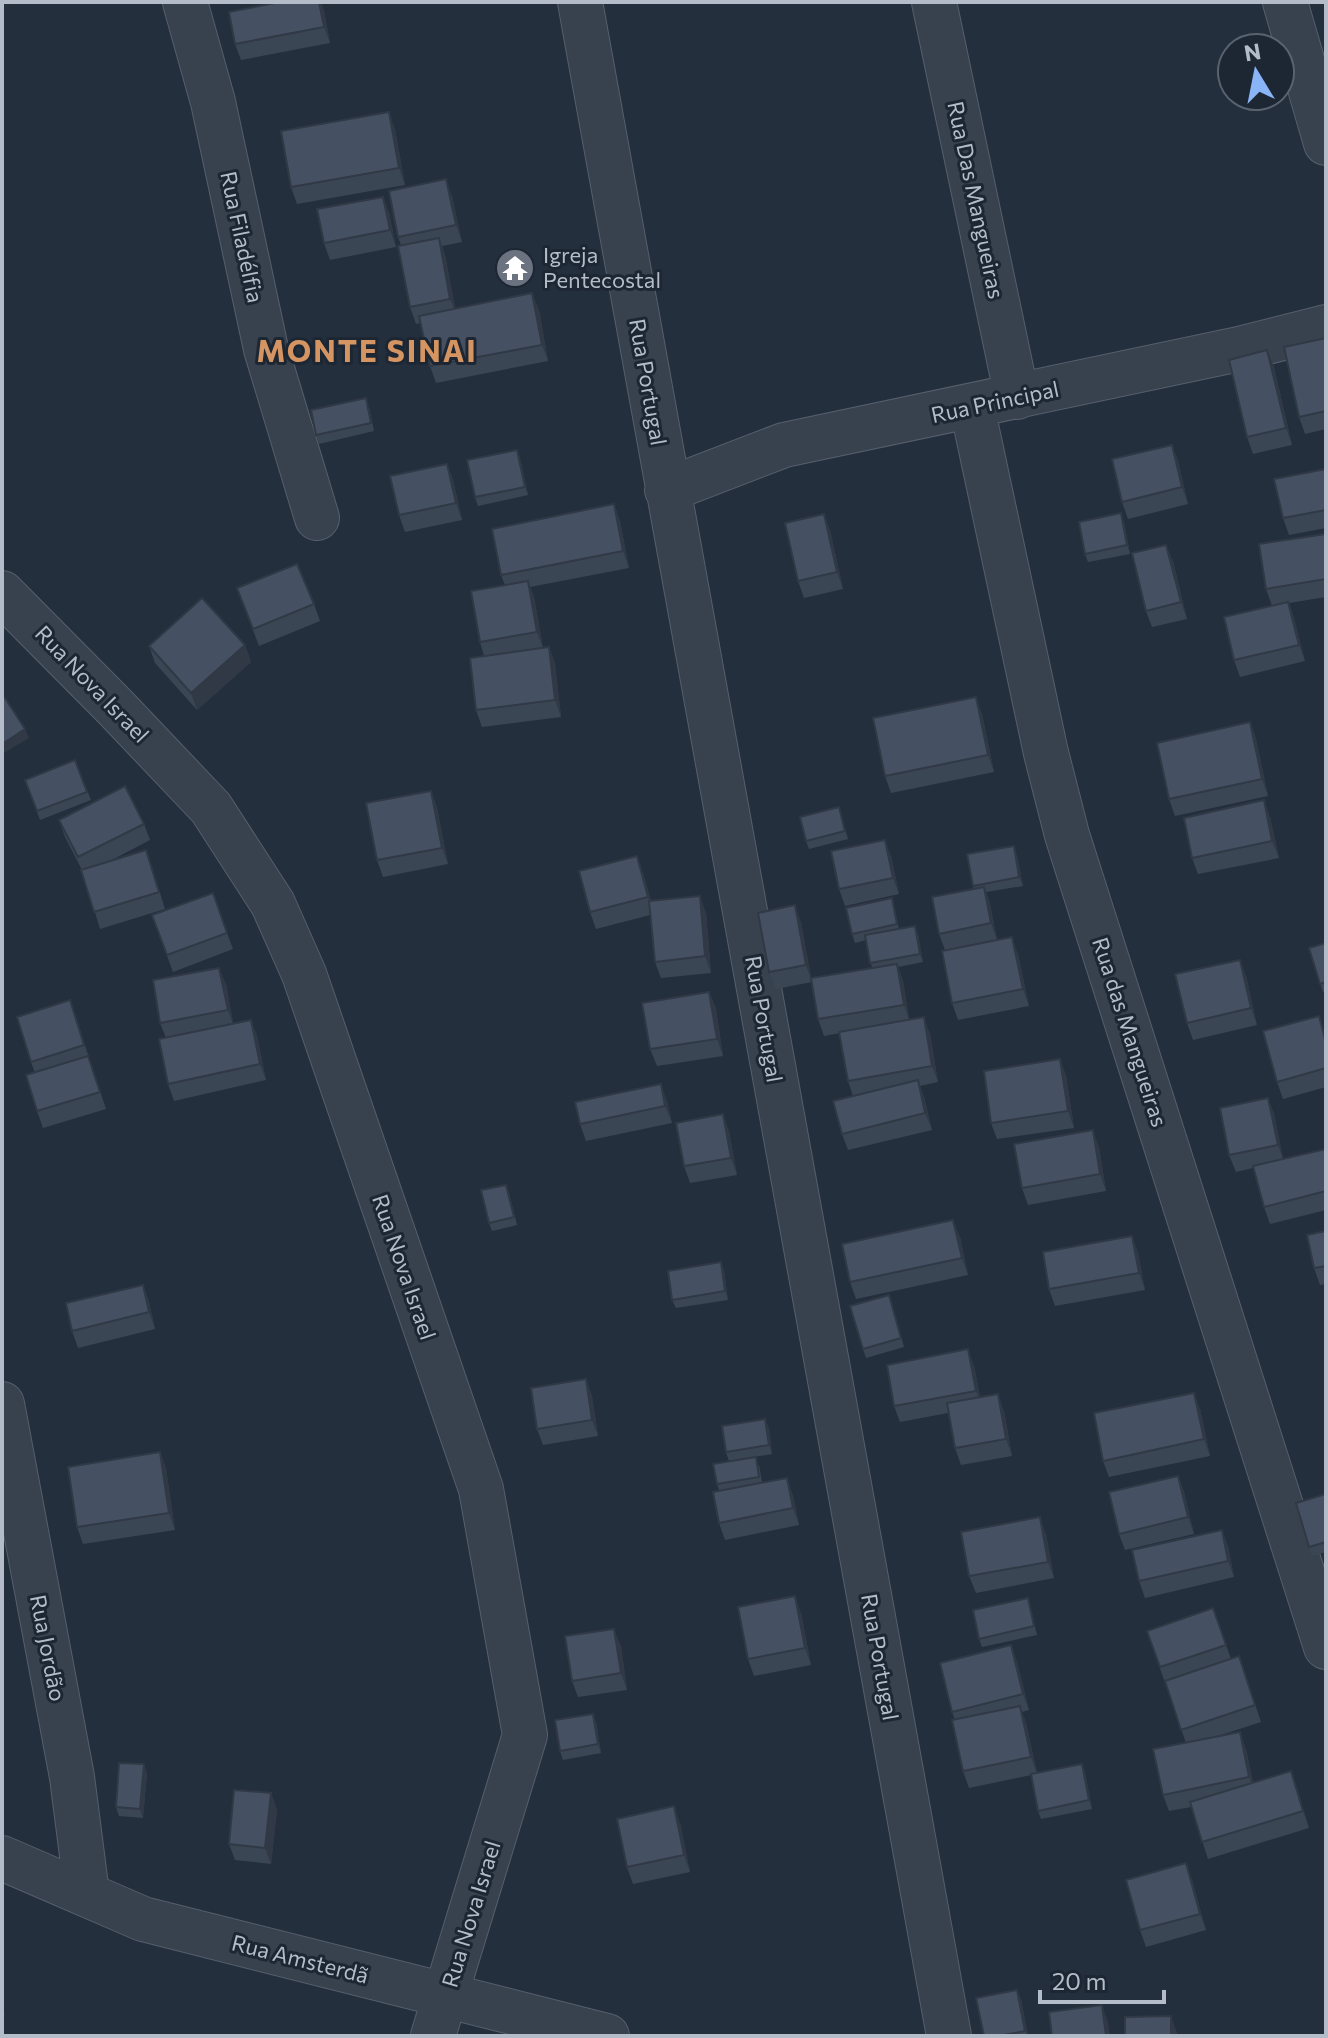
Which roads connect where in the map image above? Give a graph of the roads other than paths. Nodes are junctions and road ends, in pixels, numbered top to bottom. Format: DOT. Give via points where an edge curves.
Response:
graph roads {
  1 [pos="185,2"];
  2 [pos="580,2"];
  3 [pos="934,2"];
  4 [pos="1285,2"];
  5 [pos="1326,143"];
  6 [pos="1326,327"];
  7 [pos="1017,397"];
  8 [pos="972,407"];
  9 [pos="667,490"];
  10 [pos="317,518"];
  11 [pos="2,593"];
  12 [pos="2,1404"];
  13 [pos="1326,1647"];
  14 [pos="2,1858"];
  15 [pos="87,1894"];
  16 [pos="440,2016"];
  17 [pos="607,2036"];
  18 [pos="949,2036"];
  1 -- 10 [label="street, Rua Filadélfia" via="213,102 266,349"];
  2 -- 9 [label="street, Rua Portugal"];
  3 -- 7 [label="street, Rua Das Mangueiras"];
  4 -- 5 [label="street"];
  6 -- 7 [label="street, Rua Principal"];
  7 -- 8 [label="street, Rua Principal"];
  8 -- 9 [label="street, Rua Principal" via="784,445"];
  8 -- 13 [label="street, Rua das Mangueiras" via="1067,835"];
  9 -- 18 [label="street, Rua Portugal"];
  11 -- 16 [label="street, Rua Nova Israel" via="211,808 273,904 304,974 481,1489 525,1735"];
  12 -- 15 [label="street, Rua Jordão" via="72,1777"];
  14 -- 15 [label="street, Rua Amsterdã"];
  15 -- 16 [label="street, Rua Amsterdã" via="143,1919"];
  16 -- 17 [label="street, Rua Amsterdã"];
}
